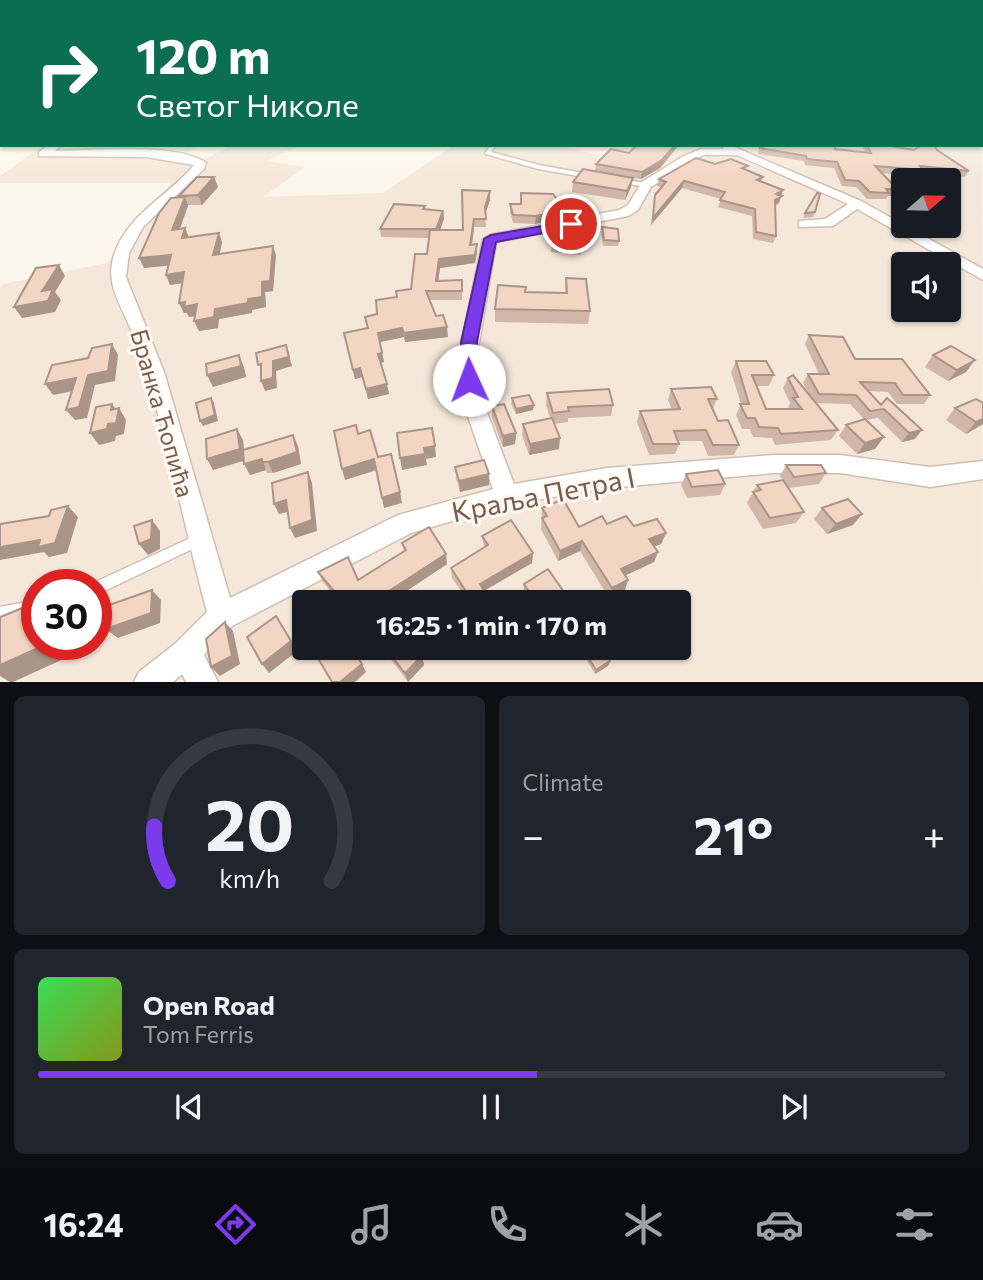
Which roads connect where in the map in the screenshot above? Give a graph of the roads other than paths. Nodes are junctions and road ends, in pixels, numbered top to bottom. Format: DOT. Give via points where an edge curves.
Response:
graph roads {
  1 [pos="53,147"];
  2 [pos="493,147"];
  3 [pos="726,147"];
  4 [pos="700,149"];
  5 [pos="738,152"];
  6 [pos="598,177"];
  7 [pos="610,179"];
  8 [pos="646,185"];
  9 [pos="857,204"];
  10 [pos="804,224"];
  11 [pos="983,275"];
  12 [pos="983,470"];
  13 [pos="507,495"];
  14 [pos="199,540"];
  15 [pos="112,581"];
  16 [pos="21,610"];
  17 [pos="0,614"];
  18 [pos="222,616"];
  19 [pos="186,653"];
  20 [pos="149,681"];
  21 [pos="203,681"];
  1 -- 14 [label="street, Бранка Ћопића" via="43,154 178,157 201,163 132,232 117,282 155,370"];
  2 -- 6 [label="lane" via="488,153"];
  3 -- 5 [label="street"];
  4 -- 5 [label="street"];
  4 -- 8 [label="street"];
  5 -- 9 [label="street"];
  7 -- 8 [label="lane"];
  8 -- 13 [label="street" via="629,211 491,239 467,361 472,402"];
  9 -- 10 [label="street" via="828,223"];
  9 -- 11 [label="street"];
  12 -- 13 [label="street, Краља Петра I" via="930,477 840,464 774,464 607,478"];
  13 -- 18 [label="street, Краља Петра I" via="405,523"];
  14 -- 15 [label="lane"];
  14 -- 18 [label="street, Бранка Ћопића"];
  16 -- 17 [label="lane"];
  18 -- 19 [label="street, Краља Петра I"];
  19 -- 20 [label="street, Краља Петра I"];
  19 -- 21 [label="street"];
}
